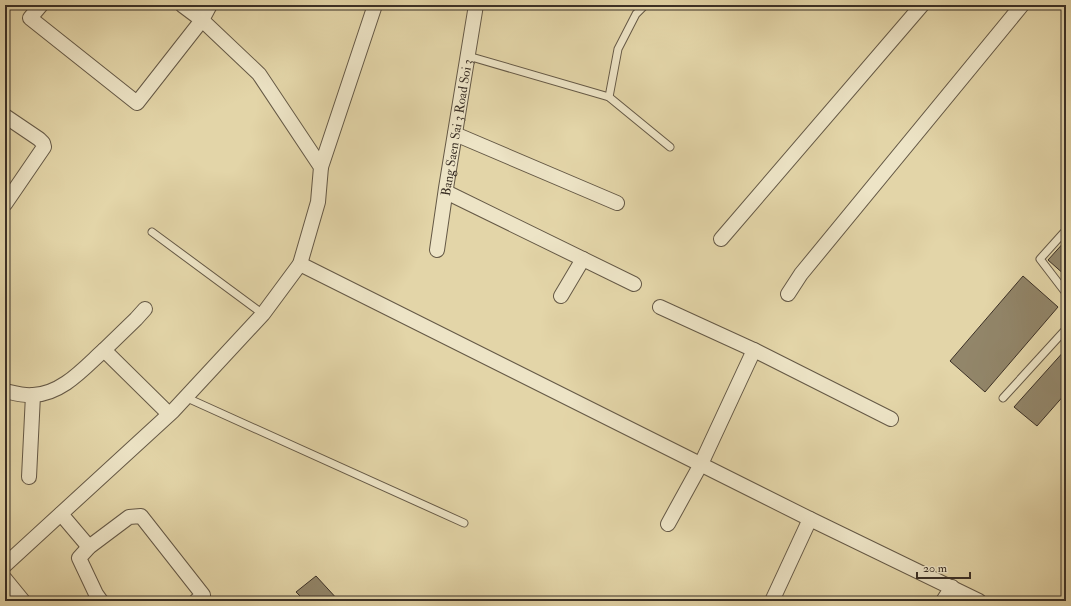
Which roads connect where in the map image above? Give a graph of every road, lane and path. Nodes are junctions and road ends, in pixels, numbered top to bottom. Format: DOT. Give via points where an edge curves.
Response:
graph roads {
  1 [pos="41,5"];
  2 [pos="182,5"];
  3 [pos="210,5"];
  4 [pos="375,5"];
  5 [pos="476,5"];
  6 [pos="645,5"];
  7 [pos="922,5"];
  8 [pos="1022,5"];
  9 [pos="202,20"];
  10 [pos="468,56"];
  11 [pos="609,98"];
  12 [pos="5,116"];
  13 [pos="455,134"];
  14 [pos="670,147"];
  15 [pos="321,167"];
  16 [pos="446,192"];
  17 [pos="617,203"];
  18 [pos="5,204"];
  19 [pos="1066,230"];
  20 [pos="152,232"];
  21 [pos="721,239"];
  22 [pos="438,250"];
  23 [pos="583,259"];
  24 [pos="300,264"];
  25 [pos="634,284"];
  26 [pos="1066,293"];
  27 [pos="788,294"];
  28 [pos="561,296"];
  29 [pos="660,307"];
  30 [pos="144,309"];
  31 [pos="263,314"];
  32 [pos="1066,329"];
  33 [pos="104,350"];
  34 [pos="754,350"];
  35 [pos="5,392"];
  36 [pos="33,395"];
  37 [pos="185,397"];
  38 [pos="1003,398"];
  39 [pos="169,414"];
  40 [pos="891,420"];
  41 [pos="702,464"];
  42 [pos="29,476"];
  43 [pos="60,514"];
  44 [pos="810,519"];
  45 [pos="464,523"];
  46 [pos="668,524"];
  47 [pos="89,547"];
  48 [pos="5,565"];
  49 [pos="5,579"];
  50 [pos="952,587"];
  51 [pos="202,599"];
  52 [pos="23,601"];
  53 [pos="102,601"];
  54 [pos="772,601"];
  55 [pos="943,601"];
  56 [pos="979,601"];
  1 -- 9 [label="street" via="30,18 137,103"];
  2 -- 9 [label="street"];
  3 -- 9 [label="street"];
  4 -- 15 [label="street"];
  5 -- 10 [label="street, Bang Saen Sai 3 Road Soi 3"];
  6 -- 11 [label="lane" via="636,14 618,49"];
  7 -- 21 [label="street"];
  8 -- 27 [label="street" via="801,274"];
  9 -- 15 [label="street" via="259,74"];
  10 -- 11 [label="lane"];
  10 -- 13 [label="street, Bang Saen Sai 3 Road Soi 3"];
  11 -- 14 [label="lane"];
  12 -- 18 [label="street" via="39,139 44,147"];
  13 -- 16 [label="street, Bang Saen Sai 3 Road Soi 3"];
  13 -- 17 [label="street"];
  15 -- 24 [label="street" via="318,202"];
  16 -- 22 [label="street, Bang Saen Sai 3 Road Soi 3"];
  16 -- 23 [label="street"];
  19 -- 26 [label="lane" via="1040,259"];
  20 -- 31 [label="lane"];
  23 -- 25 [label="street"];
  23 -- 28 [label="street"];
  24 -- 31 [label="street"];
  24 -- 41 [label="street"];
  29 -- 34 [label="street"];
  30 -- 33 [label="street"];
  31 -- 37 [label="street"];
  32 -- 38 [label="lane"];
  33 -- 36 [label="street" via="54,390"];
  33 -- 39 [label="street"];
  34 -- 40 [label="street"];
  34 -- 41 [label="street"];
  35 -- 36 [label="street"];
  36 -- 42 [label="street"];
  37 -- 39 [label="street"];
  37 -- 45 [label="lane"];
  39 -- 43 [label="street"];
  41 -- 44 [label="street"];
  41 -- 46 [label="street"];
  43 -- 47 [label="street"];
  43 -- 48 [label="street"];
  44 -- 50 [label="street"];
  44 -- 54 [label="street"];
  47 -- 51 [label="street" via="129,517 141,516"];
  47 -- 53 [label="street" via="79,558"];
  49 -- 52 [label="street"];
  50 -- 55 [label="street"];
  50 -- 56 [label="street"];
}
